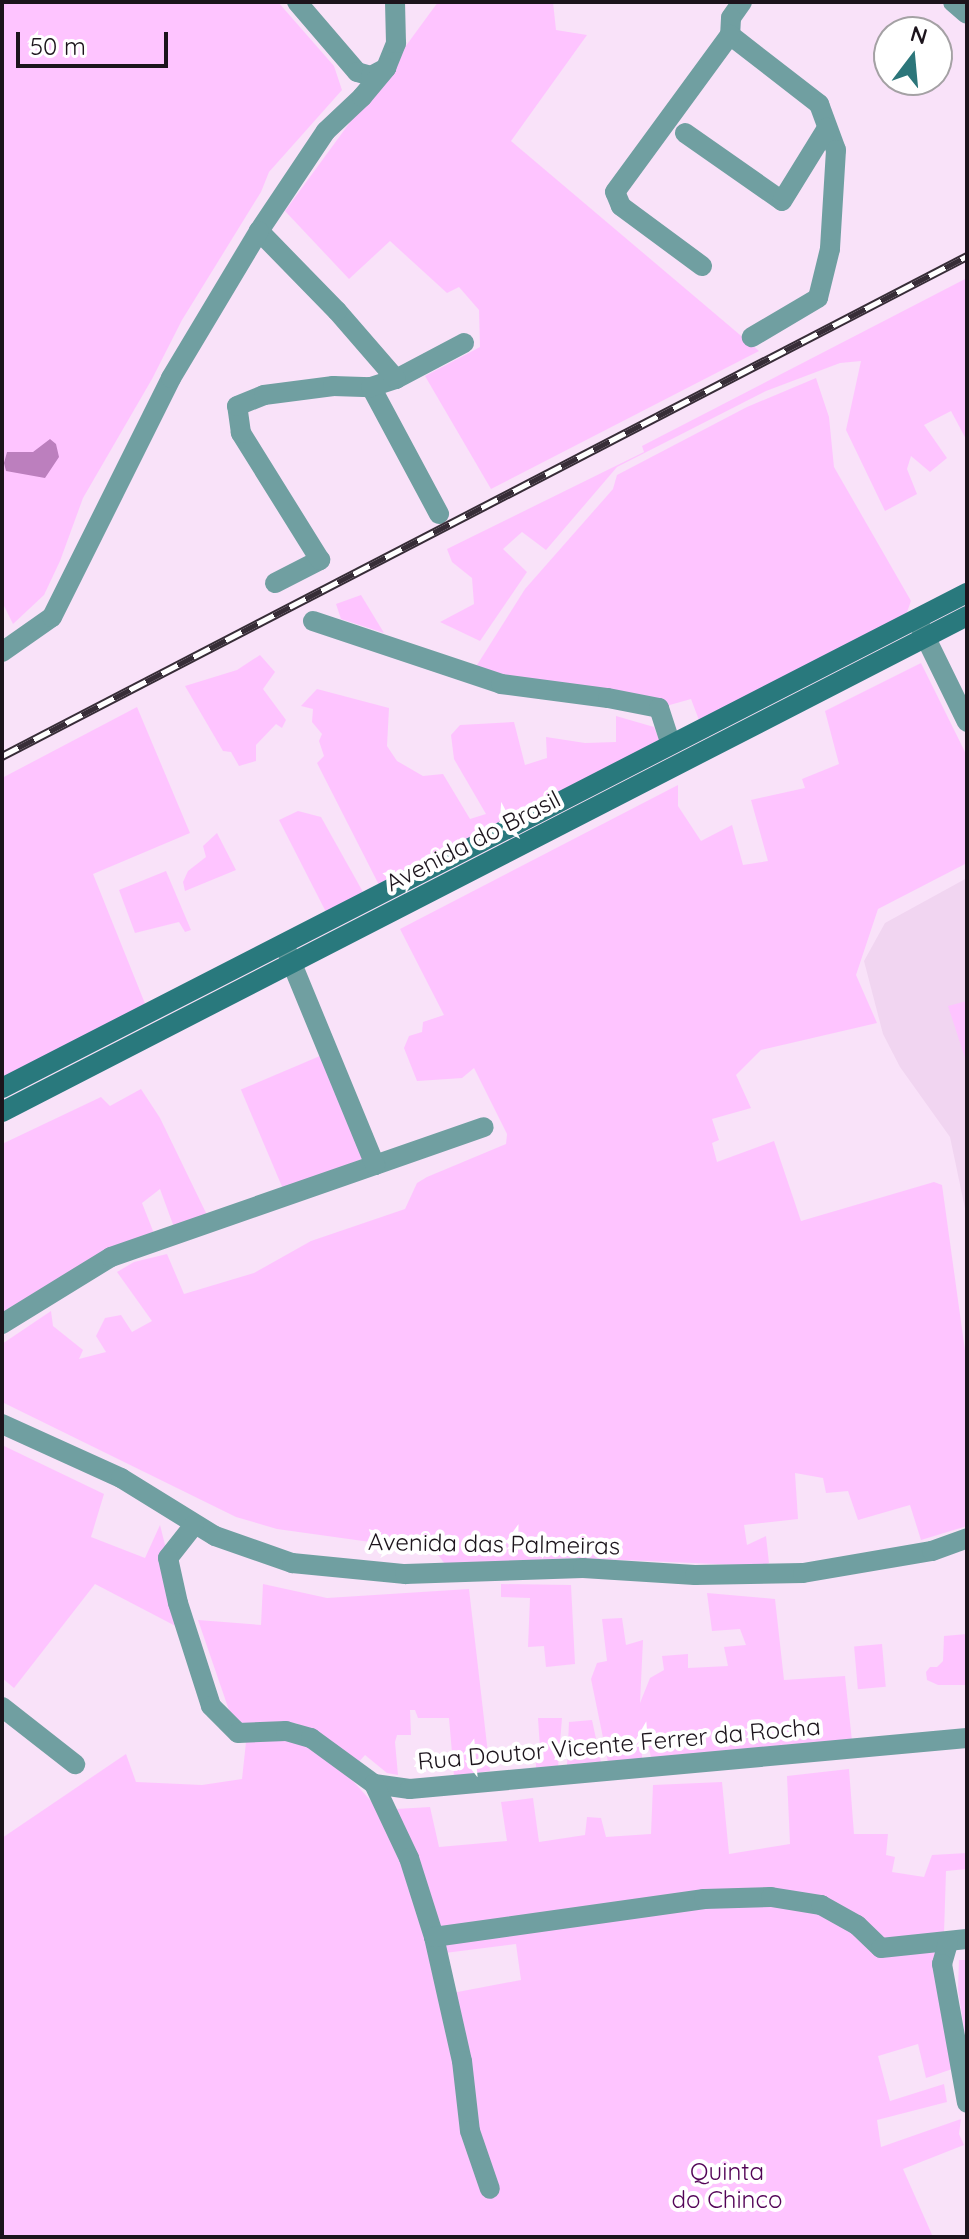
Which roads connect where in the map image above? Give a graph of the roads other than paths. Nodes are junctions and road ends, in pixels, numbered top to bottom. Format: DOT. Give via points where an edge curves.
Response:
graph roads {
  1 [pos="297,2"];
  2 [pos="395,2"];
  3 [pos="742,2"];
  4 [pos="953,2"];
  5 [pos="967,14"];
  6 [pos="730,35"];
  7 [pos="386,68"];
  8 [pos="827,128"];
  9 [pos="685,133"];
  10 [pos="259,231"];
  11 [pos="702,266"];
  12 [pos="752,337"];
  13 [pos="464,343"];
  14 [pos="396,379"];
  15 [pos="371,387"];
  16 [pos="439,514"];
  17 [pos="275,583"];
  18 [pos="967,593"];
  19 [pos="967,616"];
  20 [pos="313,621"];
  21 [pos="920,628"];
  22 [pos="2,652"];
  23 [pos="967,722"];
  24 [pos="671,744"];
  25 [pos="284,943"];
  26 [pos="292,963"];
  27 [pos="2,1088"];
  28 [pos="2,1112"];
  29 [pos="484,1127"];
  30 [pos="375,1165"];
  31 [pos="2,1324"];
  32 [pos="2,1424"];
  33 [pos="194,1525"];
  34 [pos="967,1538"];
  35 [pos="2,1707"];
  36 [pos="967,1738"];
  37 [pos="75,1764"];
  38 [pos="374,1784"];
  39 [pos="434,1937"];
  40 [pos="958,1941"];
  41 [pos="967,2103"];
  42 [pos="490,2189"];
  1 -- 7 [label="street" via="357,72 371,76"];
  2 -- 7 [label="street" via="396,43"];
  3 -- 6 [label="street" via="731,18"];
  4 -- 5 [label="street"];
  6 -- 8 [label="street" via="819,104"];
  6 -- 11 [label="street" via="615,192 621,206"];
  7 -- 10 [label="street" via="326,131"];
  8 -- 9 [label="street" via="782,201"];
  8 -- 12 [label="street" via="836,150 830,249 818,298"];
  10 -- 14 [label="street"];
  10 -- 22 [label="street" via="171,378 52,617"];
  13 -- 14 [label="street"];
  14 -- 15 [label="street"];
  15 -- 16 [label="street"];
  15 -- 17 [label="street" via="296,390 237,406 241,433 320,560"];
  18 -- 21 [label="main road, Avenida do Brasil"];
  19 -- 21 [label="main road, Avenida do Brasil"];
  20 -- 24 [label="street" via="501,684 659,708"];
  21 -- 23 [label="street"];
  21 -- 24 [label="main road, Avenida do Brasil"];
  21 -- 26 [label="main road, Avenida do Brasil"];
  24 -- 25 [label="main road, Avenida do Brasil"];
  25 -- 26 [label="street"];
  25 -- 27 [label="main road, Avenida do Brasil"];
  26 -- 28 [label="main road, Avenida do Brasil"];
  26 -- 30 [label="street"];
  29 -- 30 [label="street"];
  30 -- 31 [label="street" via="111,1257"];
  32 -- 33 [label="street, Avenida das Palmeiras" via="121,1478"];
  33 -- 34 [label="street, Avenida das Palmeiras" via="292,1563 405,1574 583,1568 695,1575 803,1573 932,1551"];
  33 -- 38 [label="street, Rua Doutor Vicente Ferrer da Rocha" via="168,1558 211,1706 238,1733 286,1731 311,1738"];
  35 -- 37 [label="street"];
  36 -- 38 [label="street, Rua Doutor Vicente Ferrer da Rocha" via="410,1789"];
  38 -- 39 [label="street" via="409,1858"];
  39 -- 40 [label="street" via="704,1899 771,1897 821,1905 857,1925 881,1948"];
  39 -- 42 [label="street" via="462,2061 470,2131"];
  40 -- 41 [label="street" via="942,1964"];
}
